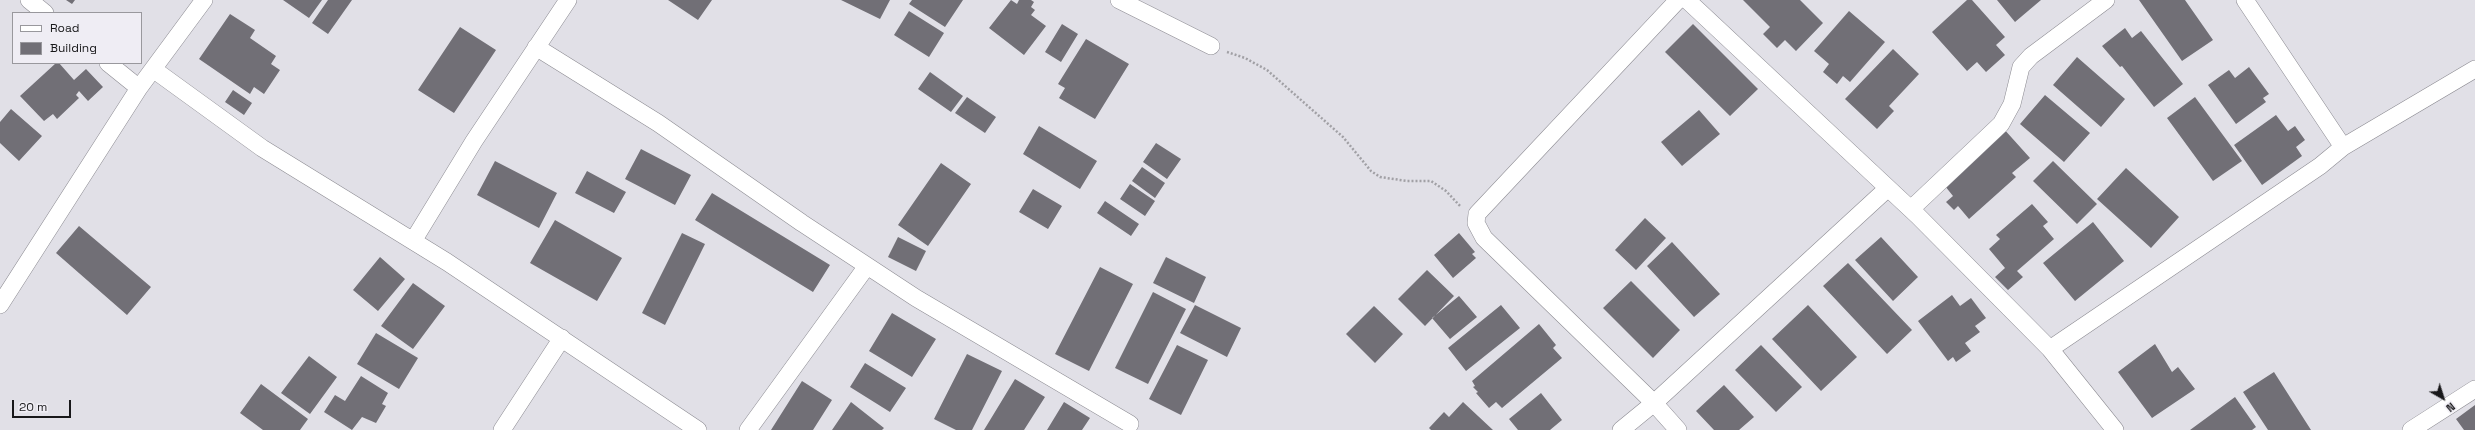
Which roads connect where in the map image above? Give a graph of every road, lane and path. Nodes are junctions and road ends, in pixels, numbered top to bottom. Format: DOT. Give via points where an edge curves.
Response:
graph roads {
  1 [pos="29,0"];
  2 [pos="204,0"];
  3 [pos="568,0"];
  4 [pos="1678,0"];
  5 [pos="1686,0"];
  6 [pos="2106,0"];
  7 [pos="2245,0"];
  8 [pos="1126,1"];
  9 [pos="44,12"];
  10 [pos="1211,46"];
  11 [pos="536,47"];
  12 [pos="109,64"];
  13 [pos="2475,69"];
  14 [pos="153,70"];
  15 [pos="139,88"];
  16 [pos="2343,147"];
  17 [pos="1888,188"];
  18 [pos="1911,209"];
  19 [pos="1476,223"];
  20 [pos="413,241"];
  21 [pos="866,266"];
  22 [pos="0,305"];
  23 [pos="562,338"];
  24 [pos="2050,349"];
  25 [pos="2475,389"];
  26 [pos="1654,403"];
  27 [pos="1130,424"];
  28 [pos="502,430"];
  29 [pos="698,430"];
  30 [pos="748,430"];
  31 [pos="1621,430"];
  32 [pos="1678,430"];
  33 [pos="2116,430"];
  34 [pos="2411,430"];
  1 -- 9 [label="street"];
  2 -- 14 [label="street"];
  3 -- 11 [label="street"];
  4 -- 19 [label="street" via="1477,214"];
  5 -- 17 [label="street"];
  6 -- 18 [label="street" via="2031,56 2021,67 2012,104 2001,124"];
  7 -- 16 [label="street"];
  8 -- 10 [label="street"];
  10 -- 19 [label="path" via="1245,58 1267,70 1343,137 1371,171 1380,177 1431,181 1446,191"];
  11 -- 20 [label="street" via="474,141"];
  11 -- 21 [label="street" via="658,123"];
  12 -- 15 [label="street"];
  13 -- 16 [label="street"];
  14 -- 15 [label="street"];
  14 -- 20 [label="street" via="262,148"];
  15 -- 22 [label="street"];
  16 -- 24 [label="street" via="2320,166"];
  17 -- 18 [label="street"];
  17 -- 26 [label="street"];
  18 -- 24 [label="street"];
  19 -- 26 [label="street" via="1484,238"];
  20 -- 23 [label="street"];
  21 -- 27 [label="street"];
  21 -- 30 [label="street"];
  23 -- 28 [label="street"];
  23 -- 29 [label="street"];
  24 -- 33 [label="street"];
  25 -- 34 [label="street"];
  26 -- 31 [label="street"];
  26 -- 32 [label="street"];
}
